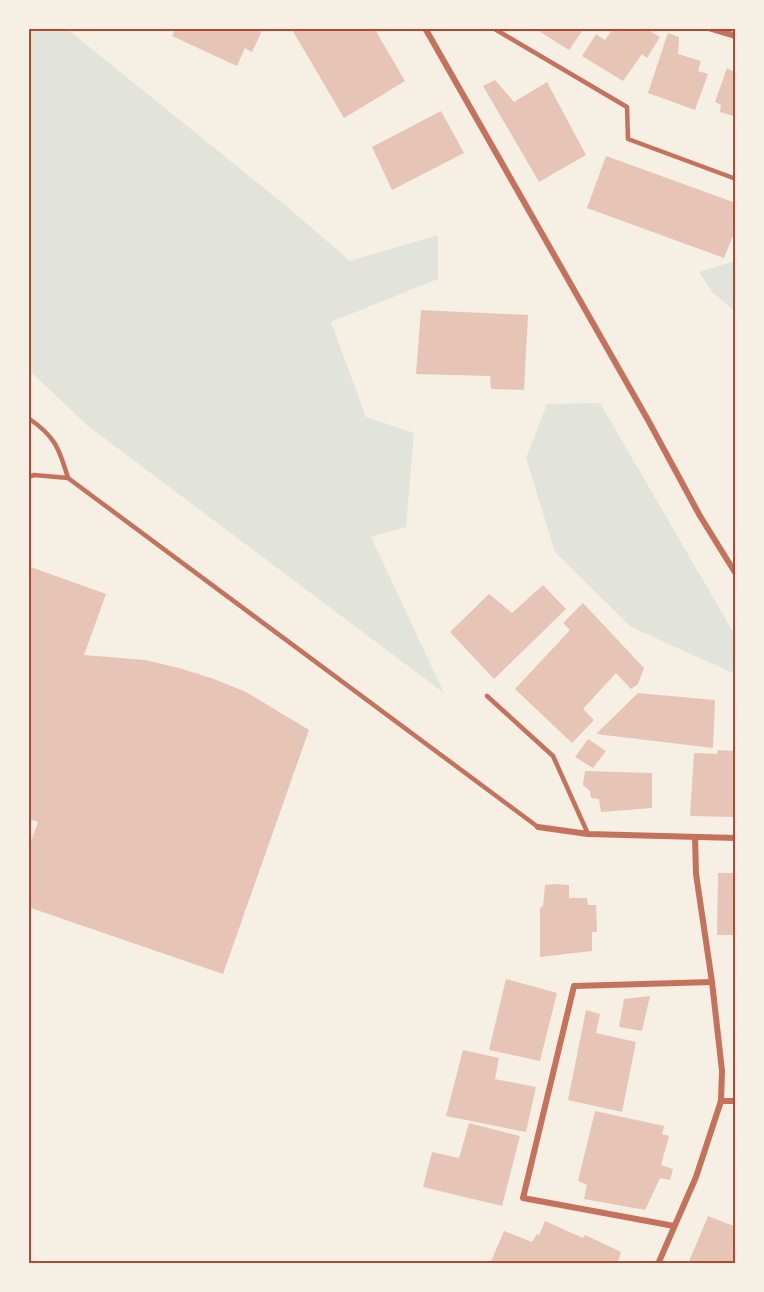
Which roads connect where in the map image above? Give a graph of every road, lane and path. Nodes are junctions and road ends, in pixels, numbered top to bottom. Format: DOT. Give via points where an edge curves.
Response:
graph roads {
  1 [pos="425,28"];
  2 [pos="493,28"];
  3 [pos="709,28"];
  4 [pos="735,36"];
  5 [pos="735,179"];
  6 [pos="28,418"];
  7 [pos="28,477"];
  8 [pos="69,478"];
  9 [pos="735,574"];
  10 [pos="487,696"];
  11 [pos="538,827"];
  12 [pos="588,834"];
  13 [pos="695,837"];
  14 [pos="735,838"];
  15 [pos="712,982"];
  16 [pos="721,1101"];
  17 [pos="735,1101"];
  18 [pos="674,1226"];
  19 [pos="658,1263"];
  1 -- 9 [label="street"];
  2 -- 5 [label="lane" via="627,107 628,139"];
  3 -- 4 [label="street"];
  6 -- 8 [label="lane" via="45,430 59,448"];
  7 -- 8 [label="lane"];
  8 -- 11 [label="lane"];
  10 -- 12 [label="lane" via="553,756"];
  11 -- 12 [label="street"];
  12 -- 13 [label="street"];
  13 -- 14 [label="street"];
  13 -- 15 [label="street" via="696,874"];
  15 -- 16 [label="street" via="722,1071"];
  15 -- 18 [label="street" via="574,986 523,1198"];
  16 -- 17 [label="street"];
  16 -- 18 [label="street" via="696,1177"];
  18 -- 19 [label="street"];
}
